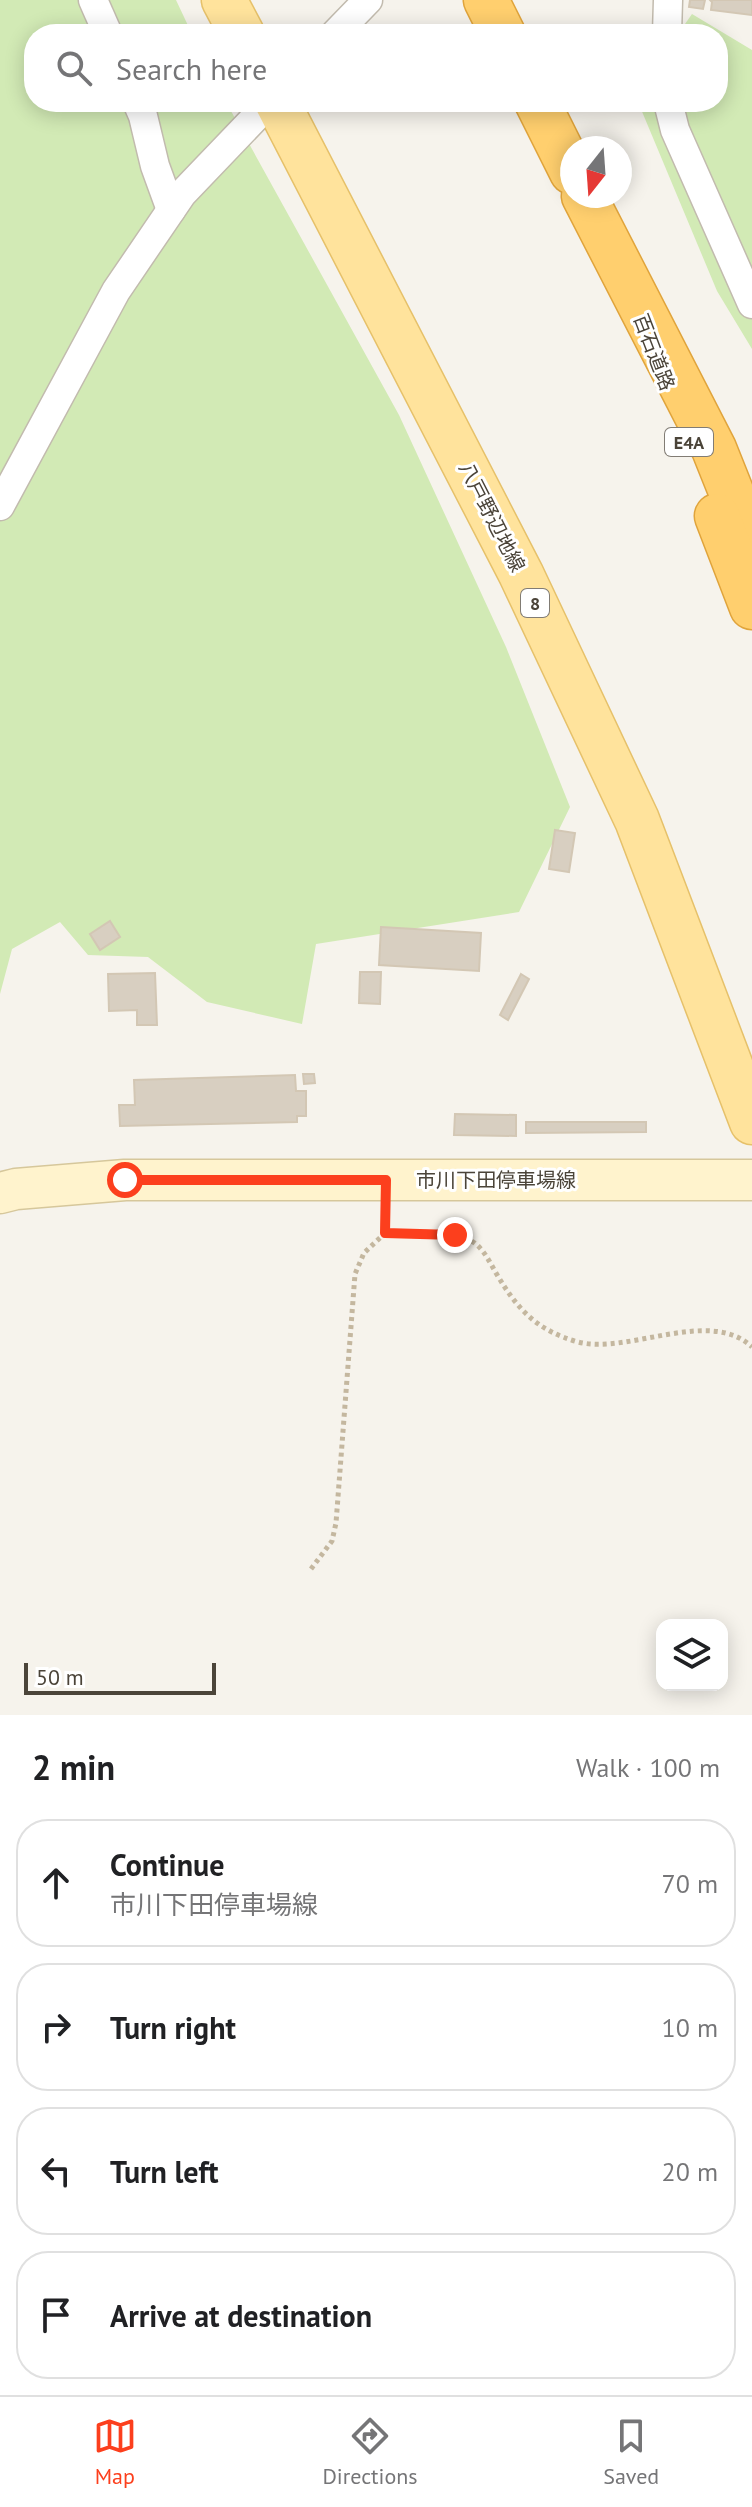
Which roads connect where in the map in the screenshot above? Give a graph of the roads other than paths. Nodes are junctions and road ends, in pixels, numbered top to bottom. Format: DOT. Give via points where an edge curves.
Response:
graph roads {
  1 [pos="93,0"];
  2 [pos="224,0"];
  3 [pos="486,0"];
  4 [pos="668,0"];
  5 [pos="364,4"];
  6 [pos="104,24"];
  7 [pos="237,24"];
  8 [pos="345,24"];
  9 [pos="498,24"];
  10 [pos="667,24"];
  11 [pos="141,112"];
  12 [pos="261,112"];
  13 [pos="282,112"];
  14 [pos="542,112"];
  15 [pos="670,112"];
  16 [pos="560,148"];
  17 [pos="177,202"];
  18 [pos="590,208"];
  19 [pos="625,277"];
  20 [pos="752,304"];
  21 [pos="0,506"];
  22 [pos="752,544"];
  23 [pos="752,607"];
  24 [pos="752,1122"];
  25 [pos="752,1180"];
  26 [pos="0,1193"];
  1 -- 6 [label="street"];
  2 -- 7 [label="main road"];
  3 -- 9 [label="highway"];
  4 -- 10 [label="street"];
  5 -- 8 [label="street"];
  11 -- 17 [label="street" via="155,166"];
  12 -- 17 [label="street"];
  13 -- 24 [label="main road, 八戸野辺地線 / 8" via="521,574 637,820"];
  14 -- 16 [label="highway"];
  15 -- 20 [label="street"];
  17 -- 21 [label="street" via="116,291"];
  18 -- 19 [label="highway, 百石道路 / E4A"];
  19 -- 22 [label="highway, 百石道路 / E4A" via="714,449"];
  19 -- 23 [label="highway, 百石道路 / E4A"];
  25 -- 26 [label="main road, 市川下田停車場線" via="125,1180"];
}
